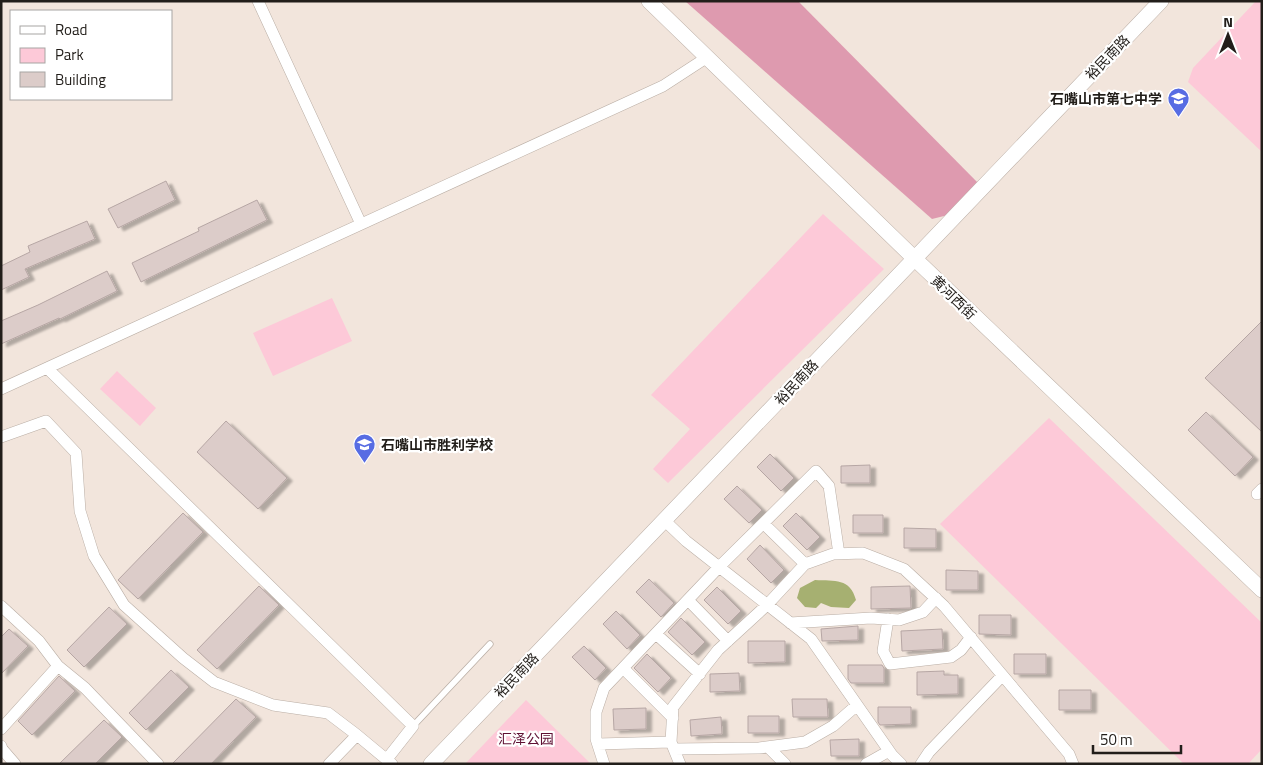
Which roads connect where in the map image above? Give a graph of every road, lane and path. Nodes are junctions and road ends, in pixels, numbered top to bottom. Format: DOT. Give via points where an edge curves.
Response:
graph roads {
  1 [pos="258,1"];
  2 [pos="648,1"];
  3 [pos="1161,1"];
  4 [pos="706,58"];
  5 [pos="361,224"];
  6 [pos="914,258"];
  7 [pos="47,368"];
  8 [pos="1,388"];
  9 [pos="1,437"];
  10 [pos="665,521"];
  11 [pos="764,524"];
  12 [pos="839,554"];
  13 [pos="805,564"];
  14 [pos="719,567"];
  15 [pos="1262,590"];
  16 [pos="936,598"];
  17 [pos="688,600"];
  18 [pos="767,605"];
  19 [pos="1,606"];
  20 [pos="888,619"];
  21 [pos="790,623"];
  22 [pos="656,634"];
  23 [pos="971,638"];
  24 [pos="728,641"];
  25 [pos="490,644"];
  26 [pos="58,666"];
  27 [pos="623,668"];
  28 [pos="700,674"];
  29 [pos="1002,676"];
  30 [pos="857,704"];
  31 [pos="673,718"];
  32 [pos="413,726"];
  33 [pos="1,729"];
  34 [pos="357,735"];
  35 [pos="598,744"];
  36 [pos="1,746"];
  37 [pos="673,746"];
  38 [pos="768,746"];
  39 [pos="889,751"];
  40 [pos="389,761"];
  41 [pos="15,764"];
  42 [pos="158,764"];
  43 [pos="329,764"];
  44 [pos="431,764"];
  45 [pos="604,764"];
  46 [pos="680,764"];
  47 [pos="785,764"];
  48 [pos="866,764"];
  49 [pos="901,764"];
  50 [pos="921,764"];
  51 [pos="1073,764"];
  1 -- 5 [label="street"];
  2 -- 4 [label="street, 黄河西街"];
  3 -- 6 [label="street, 裕民南路"];
  4 -- 5 [label="street" via="663,86"];
  4 -- 6 [label="street, 黄河西街"];
  5 -- 7 [label="street"];
  6 -- 10 [label="street, 裕民南路"];
  6 -- 15 [label="street, 黄河西街"];
  7 -- 8 [label="street"];
  7 -- 32 [label="street"];
  9 -- 34 [label="street" via="46,421 76,453 80,511 94,556 124,605 183,658 214,682 273,704 328,713"];
  10 -- 14 [label="street"];
  10 -- 44 [label="street, 裕民南路"];
  11 -- 12 [label="street" via="816,471 829,486"];
  11 -- 13 [label="street"];
  11 -- 14 [label="street"];
  12 -- 13 [label="street"];
  12 -- 16 [label="street" via="863,553 904,569"];
  13 -- 18 [label="street"];
  14 -- 17 [label="street"];
  14 -- 18 [label="street"];
  16 -- 20 [label="street" via="923,612 899,620"];
  16 -- 23 [label="street"];
  17 -- 22 [label="street"];
  17 -- 24 [label="street"];
  18 -- 21 [label="street"];
  18 -- 24 [label="street"];
  19 -- 26 [label="street" via="39,641"];
  20 -- 21 [label="street"];
  20 -- 23 [label="street" via="883,651 890,664 951,658"];
  21 -- 30 [label="street" via="811,639"];
  22 -- 27 [label="street"];
  22 -- 28 [label="street"];
  23 -- 29 [label="street"];
  24 -- 28 [label="street"];
  25 -- 32 [label="lane"];
  26 -- 33 [label="street"];
  26 -- 42 [label="street" via="85,688"];
  27 -- 31 [label="street"];
  27 -- 35 [label="street" via="604,688 596,712"];
  28 -- 31 [label="street" via="673,708"];
  29 -- 50 [label="street" via="928,752"];
  29 -- 51 [label="street" via="1069,754"];
  30 -- 38 [label="street" via="832,726 805,742"];
  30 -- 39 [label="street"];
  31 -- 37 [label="street"];
  32 -- 40 [label="street"];
  34 -- 40 [label="street"];
  34 -- 43 [label="street"];
  35 -- 37 [label="street"];
  35 -- 45 [label="street"];
  36 -- 41 [label="street"];
  37 -- 38 [label="street"];
  37 -- 46 [label="street"];
  38 -- 47 [label="street"];
  39 -- 48 [label="street"];
  39 -- 49 [label="street"];
}
